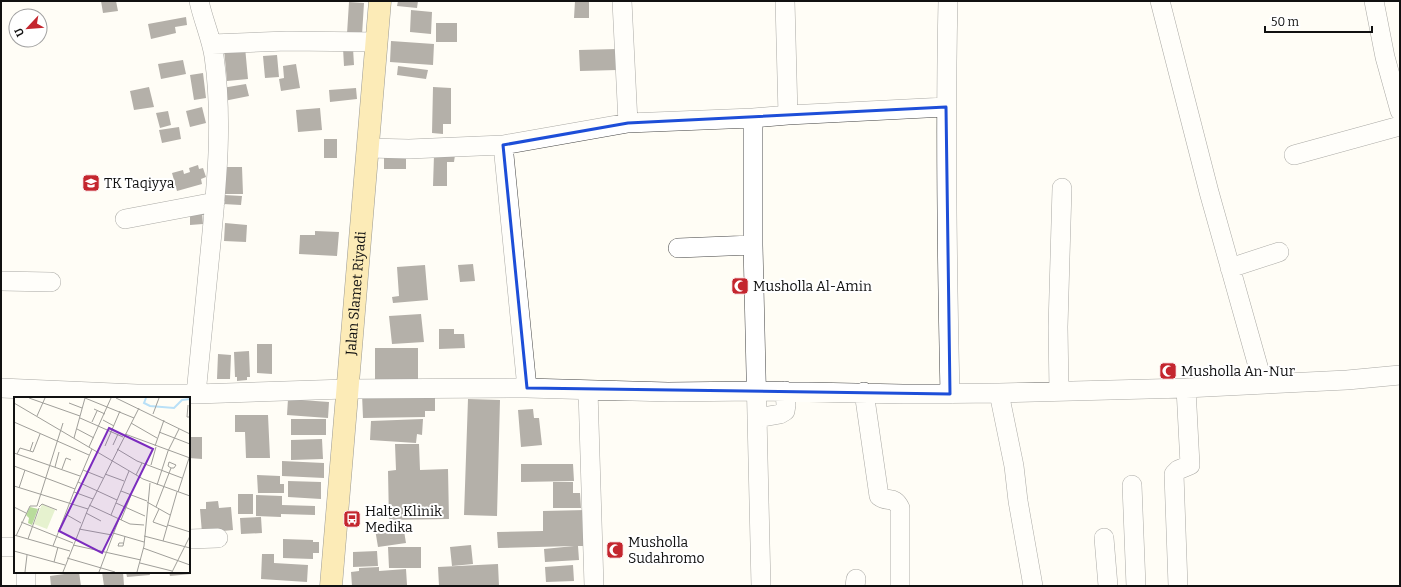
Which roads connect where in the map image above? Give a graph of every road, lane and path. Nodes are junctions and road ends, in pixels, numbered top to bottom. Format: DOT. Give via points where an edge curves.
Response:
graph roads {
  1 [pos="198,1"];
  2 [pos="380,1"];
  3 [pos="622,1"];
  4 [pos="785,1"];
  5 [pos="948,1"];
  6 [pos="1160,1"];
  7 [pos="1374,1"];
  8 [pos="377,42"];
  9 [pos="212,44"];
  10 [pos="946,107"];
  11 [pos="1400,111"];
  12 [pos="788,115"];
  13 [pos="753,118"];
  14 [pos="628,123"];
  15 [pos="1400,126"];
  16 [pos="503,145"];
  17 [pos="368,148"];
  18 [pos="1294,155"];
  19 [pos="1062,188"];
  20 [pos="215,202"];
  21 [pos="126,219"];
  22 [pos="753,245"];
  23 [pos="678,248"];
  24 [pos="1279,252"];
  25 [pos="1230,268"];
  26 [pos="1,281"];
  27 [pos="50,282"];
  28 [pos="1400,375"];
  29 [pos="1263,384"];
  30 [pos="1,388"];
  31 [pos="528,388"];
  32 [pos="1186,388"];
  33 [pos="346,389"];
  34 [pos="588,390"];
  35 [pos="756,391"];
  36 [pos="785,391"];
  37 [pos="864,392"];
  38 [pos="1059,392"];
  39 [pos="999,393"];
  40 [pos="30,394"];
  41 [pos="196,394"];
  42 [pos="950,394"];
  43 [pos="757,418"];
  44 [pos="1132,485"];
  45 [pos="218,538"];
  46 [pos="1104,538"];
  47 [pos="190,539"];
  48 [pos="1,547"];
  49 [pos="14,547"];
  50 [pos="26,573"];
  51 [pos="26,586"];
  52 [pos="331,586"];
  53 [pos="594,586"];
  54 [pos="761,586"];
  55 [pos="900,586"];
  56 [pos="1033,586"];
  57 [pos="1108,586"];
  58 [pos="1136,586"];
  59 [pos="1178,586"];
  1 -- 9 [label="street"];
  2 -- 8 [label="main road, Jalan Slamet Riyadi"];
  3 -- 14 [label="street"];
  4 -- 12 [label="street"];
  5 -- 10 [label="street"];
  6 -- 25 [label="street"];
  7 -- 11 [label="street" via="1385,57"];
  8 -- 9 [label="street" via="287,41"];
  8 -- 17 [label="main road, Jalan Slamet Riyadi"];
  9 -- 20 [label="street" via="219,131"];
  10 -- 12 [label="street"];
  10 -- 42 [label="street"];
  12 -- 13 [label="street"];
  13 -- 14 [label="street"];
  13 -- 22 [label="street"];
  14 -- 16 [label="street"];
  15 -- 18 [label="street"];
  16 -- 17 [label="street"];
  16 -- 31 [label="street"];
  17 -- 33 [label="main road, Jalan Slamet Riyadi"];
  19 -- 38 [label="street"];
  20 -- 21 [label="street"];
  20 -- 41 [label="street"];
  22 -- 23 [label="street"];
  22 -- 35 [label="street"];
  24 -- 25 [label="street"];
  25 -- 29 [label="street"];
  26 -- 27 [label="street"];
  28 -- 29 [label="street"];
  29 -- 32 [label="street"];
  30 -- 40 [label="street"];
  31 -- 33 [label="street"];
  31 -- 34 [label="street"];
  32 -- 38 [label="street"];
  32 -- 59 [label="street" via="1190,466 1174,474"];
  33 -- 41 [label="street"];
  33 -- 52 [label="main road, Jalan Slamet Riyadi"];
  34 -- 35 [label="street"];
  34 -- 53 [label="street"];
  35 -- 36 [label="street"];
  35 -- 43 [label="street"];
  36 -- 37 [label="street"];
  36 -- 43 [label="street" via="785,411"];
  37 -- 42 [label="street"];
  37 -- 55 [label="street" via="879,496 882,499 893,500 900,508"];
  38 -- 39 [label="street"];
  39 -- 42 [label="street"];
  39 -- 56 [label="street" via="1014,466"];
  40 -- 41 [label="street"];
  43 -- 54 [label="street"];
  44 -- 58 [label="street"];
  45 -- 47 [label="street"];
  46 -- 57 [label="street"];
  48 -- 49 [label="street"];
  50 -- 51 [label="street"];
}
